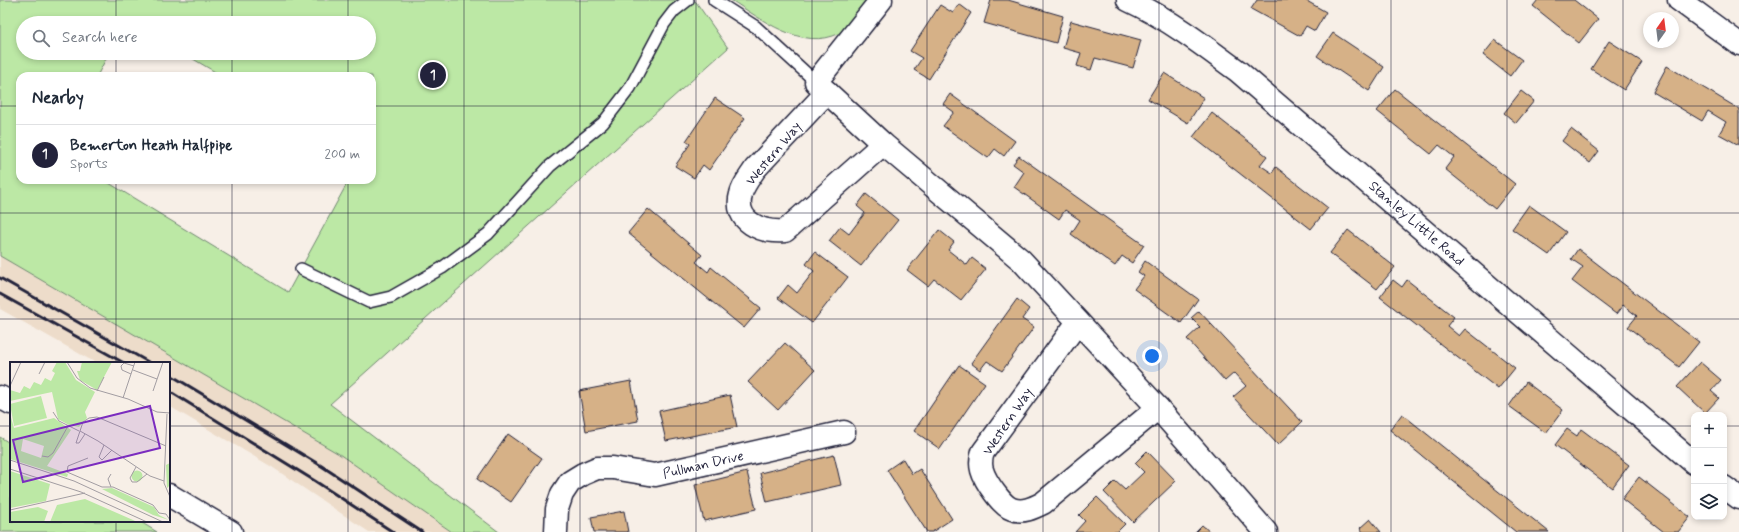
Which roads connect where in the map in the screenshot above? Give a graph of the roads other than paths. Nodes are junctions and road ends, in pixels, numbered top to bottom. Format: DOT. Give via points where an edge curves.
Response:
graph roads {
  1 [pos="688,0"];
  2 [pos="714,0"];
  3 [pos="881,0"];
  4 [pos="1128,0"];
  5 [pos="1679,0"];
  6 [pos="1739,44"];
  7 [pos="822,87"];
  8 [pos="883,144"];
  9 [pos="301,269"];
  10 [pos="1078,322"];
  11 [pos="0,397"];
  12 [pos="10,403"];
  13 [pos="1158,408"];
  14 [pos="844,432"];
  15 [pos="1691,460"];
  16 [pos="1727,489"];
  17 [pos="170,496"];
  18 [pos="1739,498"];
  19 [pos="231,532"];
  20 [pos="556,532"];
  21 [pos="1266,532"];
  1 -- 9 [label="lane" via="674,11 664,24 630,88 603,123 550,166 488,234 442,268 391,297 369,302"];
  2 -- 7 [label="lane" via="756,27"];
  3 -- 7 [label="main road"];
  4 -- 15 [label="main road, Stanley Little Road" via="1180,28 1239,72"];
  5 -- 6 [label="main road"];
  7 -- 8 [label="main road"];
  7 -- 8 [label="main road, Western Way" via="745,183 740,207 743,216 760,230 785,231"];
  8 -- 10 [label="main road" via="1021,260"];
  10 -- 13 [label="main road"];
  10 -- 13 [label="main road, Western Way" via="983,452 982,470 988,483 1005,505 1012,509 1028,510 1043,503"];
  11 -- 12 [label="main road"];
  13 -- 21 [label="main road"];
  14 -- 20 [label="main road, Pullman Drive" via="655,474 597,468 570,482 562,494 557,509"];
  16 -- 18 [label="main road"];
  17 -- 19 [label="main road"];
}
